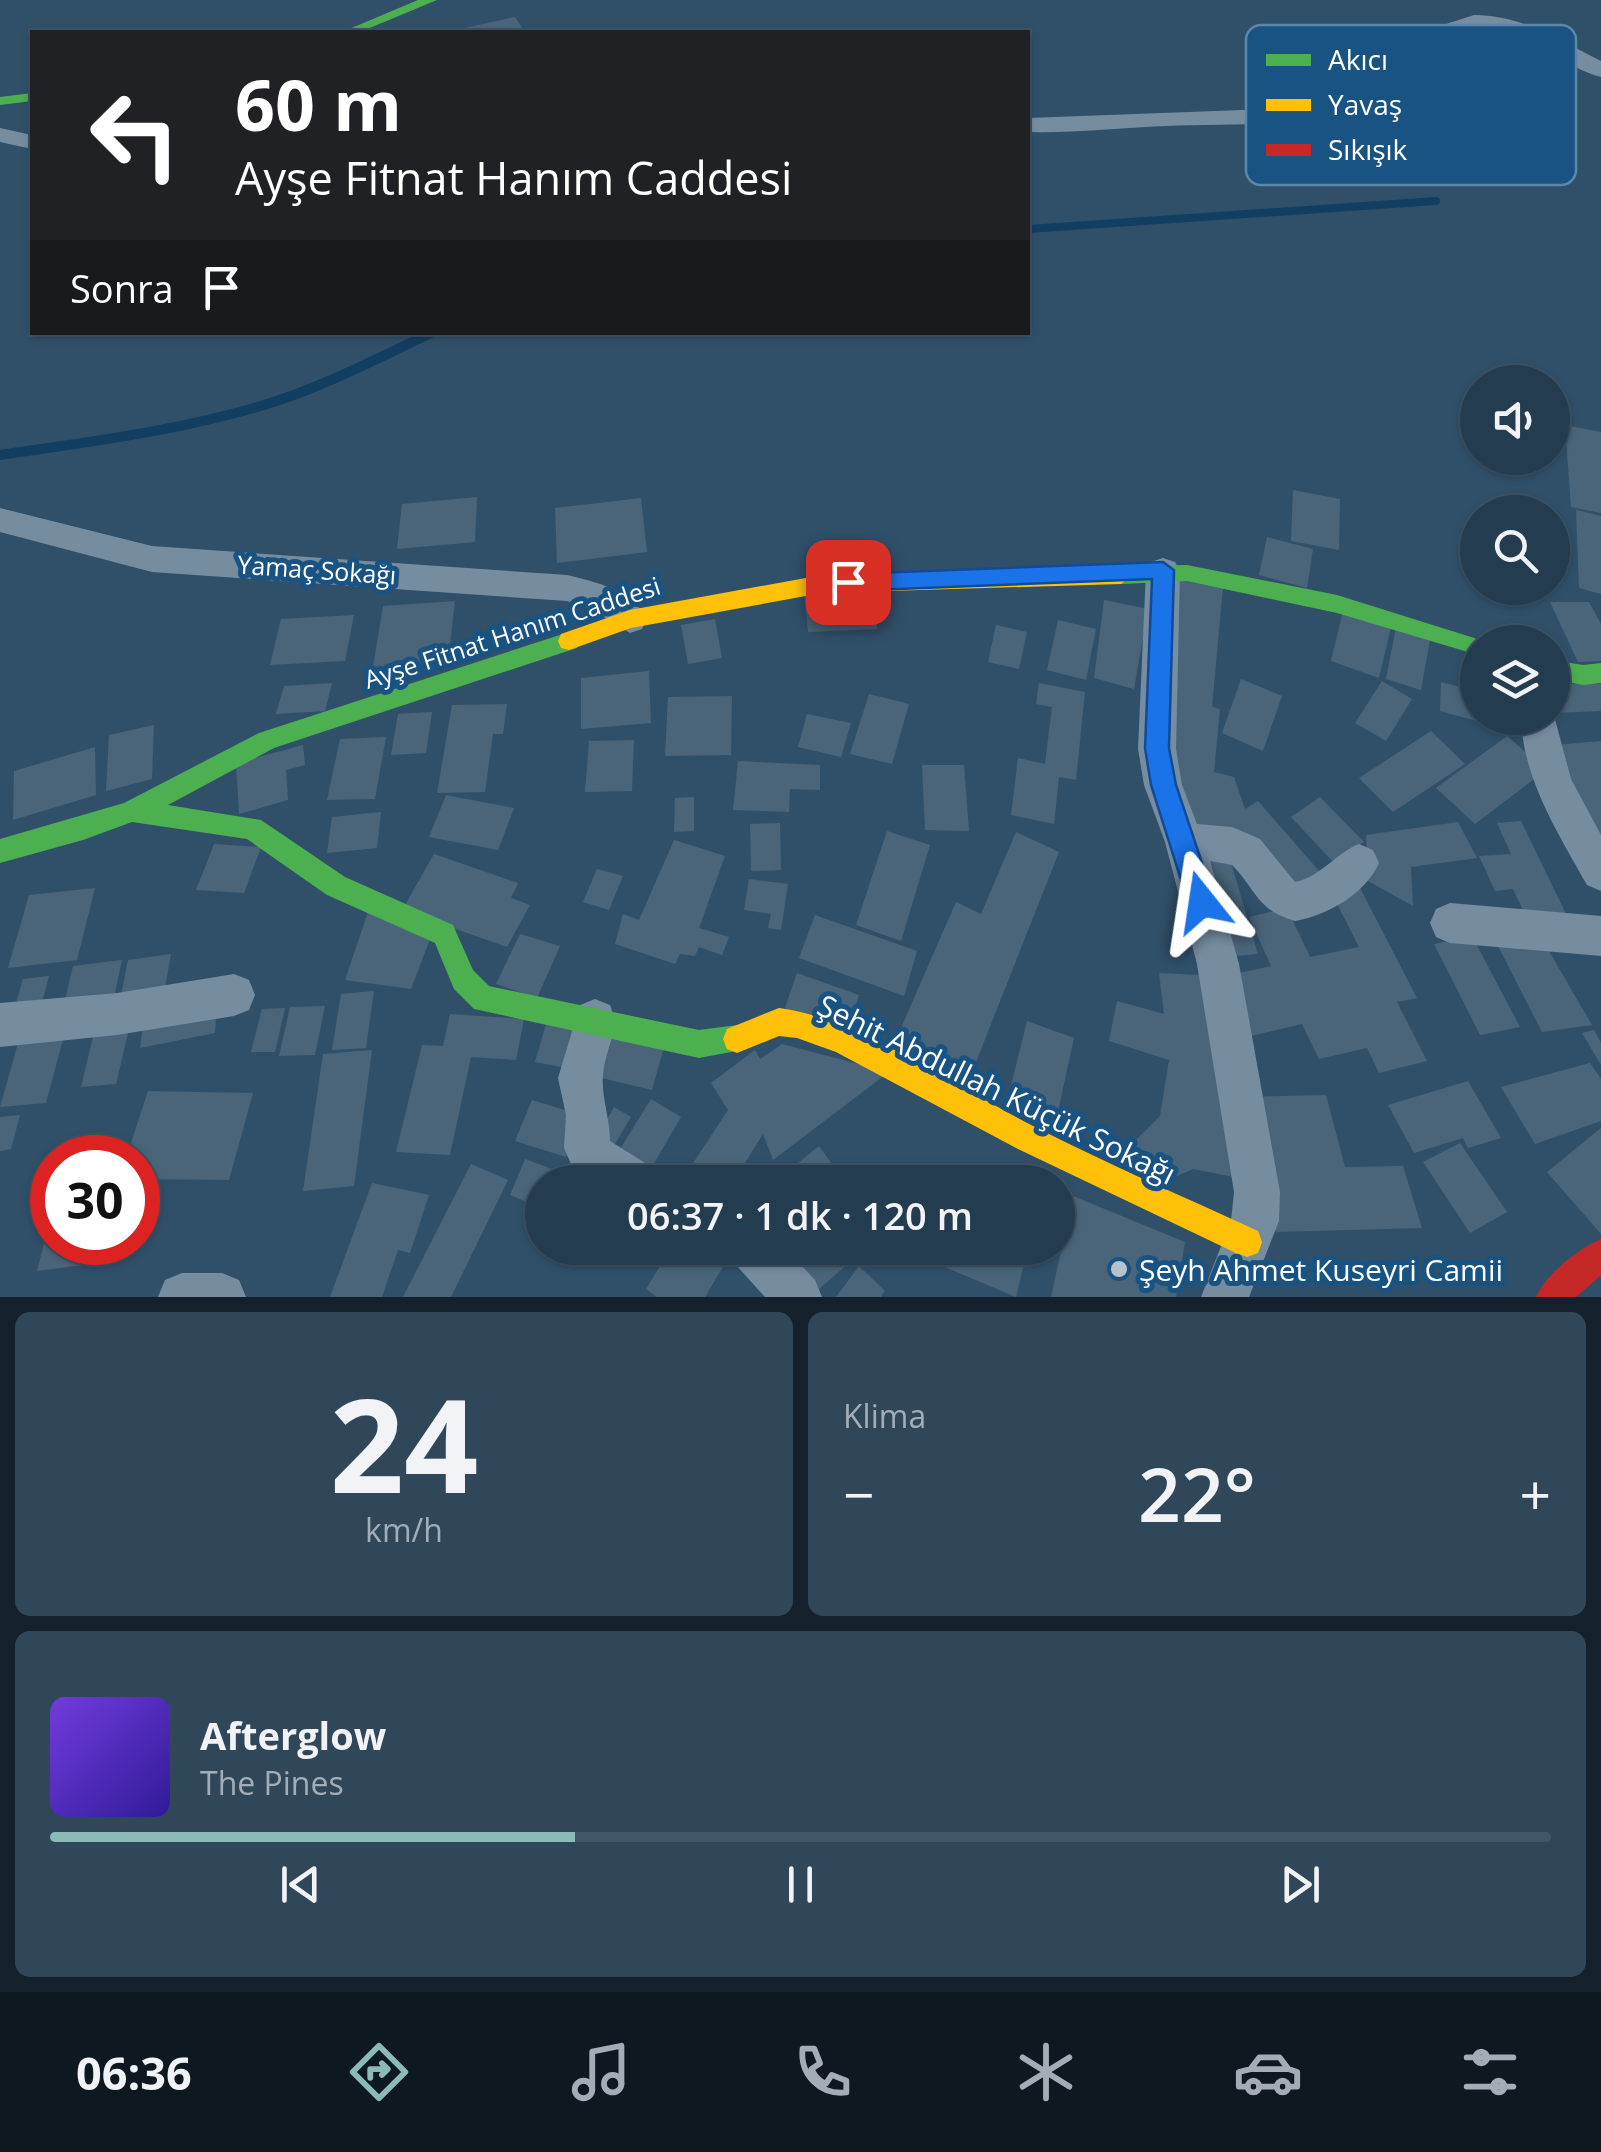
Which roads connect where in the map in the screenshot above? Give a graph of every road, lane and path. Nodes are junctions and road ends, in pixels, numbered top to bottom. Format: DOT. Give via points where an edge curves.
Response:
graph roads {
  1 [pos="430,0"];
  2 [pos="1461,25"];
  3 [pos="1501,25"];
  4 [pos="354,30"];
  5 [pos="1576,57"];
  6 [pos="1601,70"];
  7 [pos="30,96"];
  8 [pos="0,102"];
  9 [pos="1246,118"];
  10 [pos="1030,125"];
  11 [pos="0,136"];
  12 [pos="30,142"];
  13 [pos="0,520"];
  14 [pos="1163,570"];
  15 [pos="630,618"];
  16 [pos="1460,641"];
  17 [pos="1570,672"];
  18 [pos="1601,673"];
  19 [pos="1541,735"];
  20 [pos="132,811"];
  21 [pos="1185,842"];
  22 [pos="4,860"];
  23 [pos="1359,863"];
  24 [pos="1601,872"];
  25 [pos="1450,924"];
  26 [pos="1601,936"];
  27 [pos="234,995"];
  28 [pos="595,1020"];
  29 [pos="0,1025"];
  30 [pos="605,1165"];
  31 [pos="1247,1242"];
  32 [pos="1601,1254"];
  33 [pos="768,1265"];
  34 [pos="182,1297"];
  35 [pos="222,1297"];
  36 [pos="798,1297"];
  37 [pos="1225,1297"];
  38 [pos="1552,1297"];
  1 -- 4 [label="street"];
  2 -- 3 [label="street"];
  5 -- 6 [label="street"];
  7 -- 8 [label="street"];
  9 -- 10 [label="street"];
  11 -- 12 [label="street"];
  13 -- 15 [label="street, Yamaç Sokağı" via="152,559 567,588 600,597"];
  14 -- 15 [label="street, Ayşe Fitnat Hanım Caddesi" via="822,584"];
  14 -- 16 [label="street, Ayşe Fitnat Hanım Caddesi" via="1293,593"];
  14 -- 21 [label="street" via="1157,748"];
  15 -- 20 [label="street, Ayşe Fitnat Hanım Caddesi" via="268,740"];
  17 -- 18 [label="street"];
  19 -- 24 [label="street" via="1563,804"];
  20 -- 22 [label="street, Ayşe Fitnat Hanım Caddesi"];
  20 -- 28 [label="street, Şehit Abdullah Küçük Sokağı" via="252,828 336,886 444,934 472,993"];
  21 -- 23 [label="street" via="1248,853 1278,895 1296,902 1314,898"];
  21 -- 31 [label="street" via="1218,964 1257,1192"];
  25 -- 26 [label="street"];
  27 -- 29 [label="street"];
  28 -- 30 [label="street" via="580,1078 588,1148"];
  28 -- 31 [label="street, Şehit Abdullah Küçük Sokağı" via="698,1044 726,1043 780,1022 797,1024"];
  31 -- 37 [label="street"];
  32 -- 38 [label="street"];
  33 -- 36 [label="street"];
  34 -- 35 [label="street"];
}
